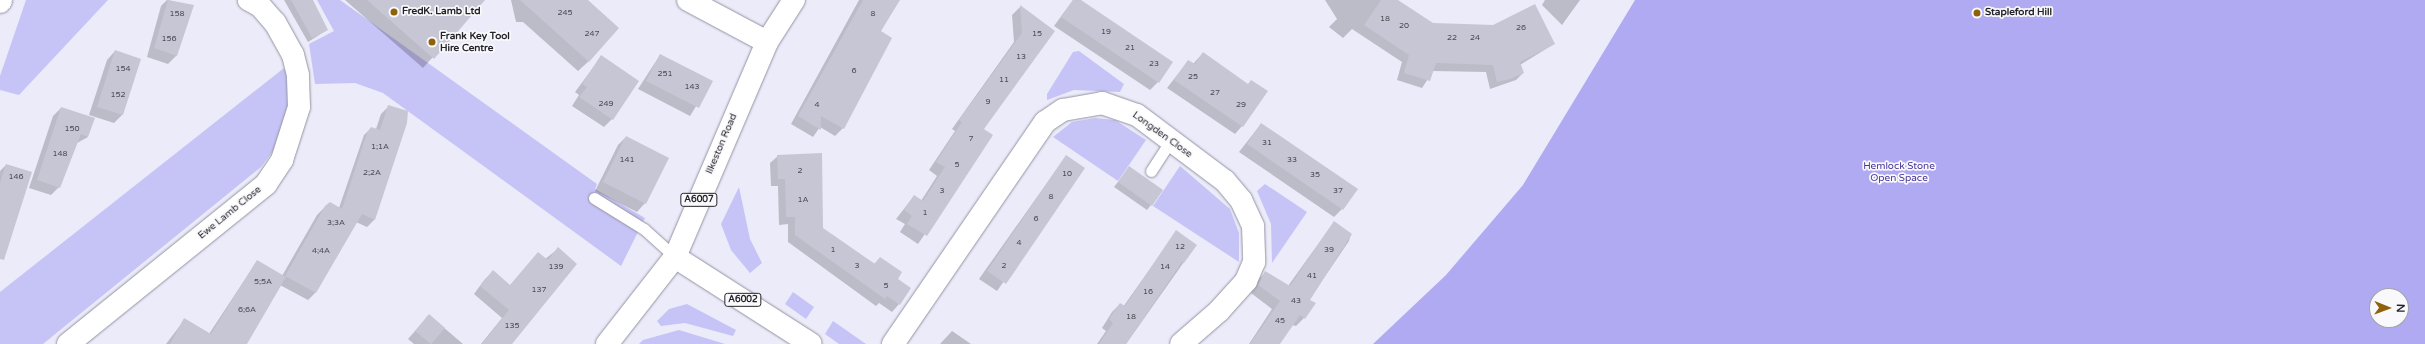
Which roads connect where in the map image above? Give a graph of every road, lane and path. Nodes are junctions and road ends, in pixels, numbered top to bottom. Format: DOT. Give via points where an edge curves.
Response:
graph roads {
  1 [pos="249,0"];
  2 [pos="688,0"];
  3 [pos="794,0"];
  4 [pos="768,42"];
  5 [pos="1171,140"];
  6 [pos="1151,171"];
  7 [pos="594,198"];
  8 [pos="675,257"];
  9 [pos="68,344"];
  10 [pos="607,344"];
  11 [pos="811,344"];
  12 [pos="893,344"];
  13 [pos="1181,344"];
  1 -- 9 [label="street, Ewe Lamb Close" via="260,6 275,23 293,55 298,75 299,107 282,160 266,184"];
  2 -- 4 [label="street"];
  3 -- 4 [label="street, Ilkeston Road / A6007"];
  4 -- 8 [label="street, Ilkeston Road / A6007"];
  5 -- 6 [label="lane"];
  5 -- 12 [label="street, Longden Close" via="1137,115 1117,106 1088,103 1054,116 1040,128"];
  5 -- 13 [label="street, Longden Close" via="1235,192 1249,213 1256,244 1254,262 1246,281 1220,311"];
  7 -- 8 [label="lane" via="644,229"];
  8 -- 10 [label="street, Ilkeston Road / A6007"];
  8 -- 11 [label="street, A6002"];
}
